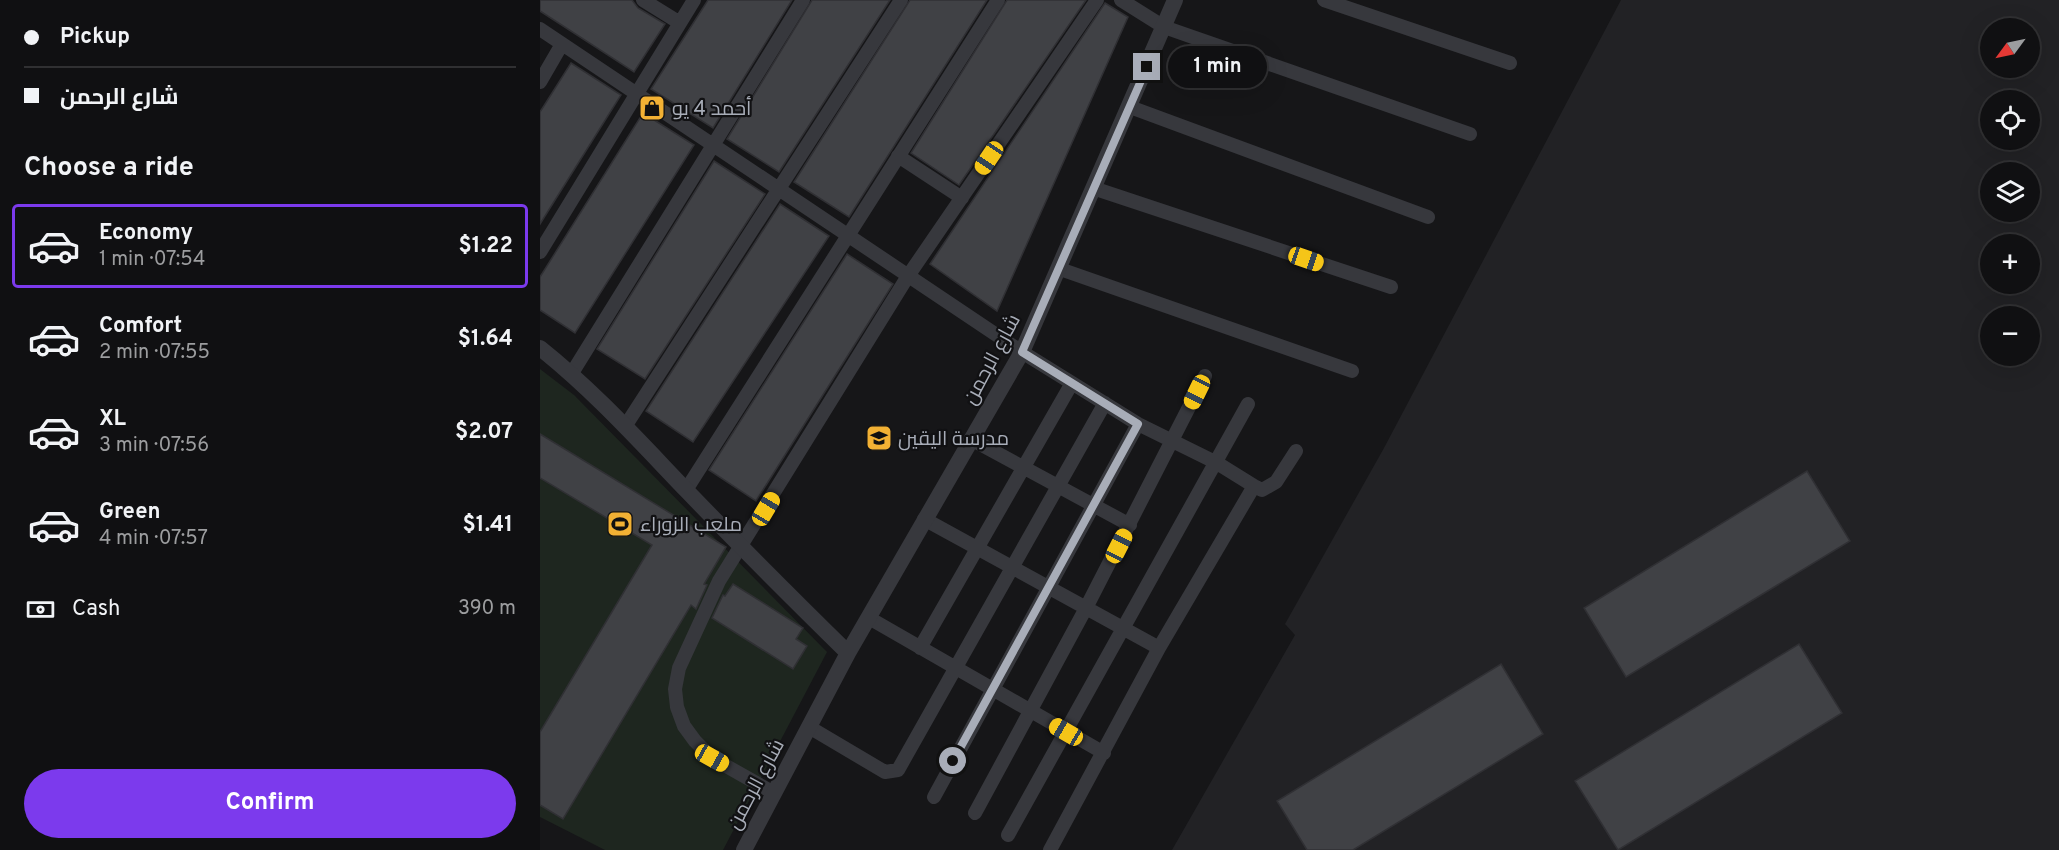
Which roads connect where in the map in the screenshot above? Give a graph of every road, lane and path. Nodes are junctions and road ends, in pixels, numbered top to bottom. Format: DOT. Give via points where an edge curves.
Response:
graph roads {
  1 [pos="644,0"];
  2 [pos="694,0"];
  3 [pos="803,0"];
  4 [pos="901,0"];
  5 [pos="998,0"];
  6 [pos="1097,0"];
  7 [pos="1121,0"];
  8 [pos="1175,0"];
  9 [pos="1324,0"];
  10 [pos="681,23"];
  11 [pos="1164,27"];
  12 [pos="540,29"];
  13 [pos="562,44"];
  14 [pos="1510,63"];
  15 [pos="540,82"];
  16 [pos="638,95"];
  17 [pos="1130,107"];
  18 [pos="1470,134"];
  19 [pos="712,145"];
  20 [pos="898,156"];
  21 [pos="777,188"];
  22 [pos="1093,188"];
  23 [pos="962,198"];
  24 [pos="1428,217"];
  25 [pos="848,235"];
  26 [pos="540,252"];
  27 [pos="1060,269"];
  28 [pos="908,276"];
  29 [pos="1391,287"];
  30 [pos="540,348"];
  31 [pos="1022,352"];
  32 [pos="1352,371"];
  33 [pos="572,373"];
  34 [pos="1205,376"];
  35 [pos="1072,383"];
  36 [pos="1105,403"];
  37 [pos="1248,404"];
  38 [pos="1138,424"];
  39 [pos="626,425"];
  40 [pos="971,439"];
  41 [pos="1172,443"];
  42 [pos="1296,451"];
  43 [pos="1217,464"];
  44 [pos="1023,468"];
  45 [pos="1059,485"];
  46 [pos="1254,486"];
  47 [pos="686,490"];
  48 [pos="1094,504"];
  49 [pos="924,519"];
  50 [pos="1130,525"];
  51 [pos="742,548"];
  52 [pos="978,549"];
  53 [pos="1012,568"];
  54 [pos="1049,588"];
  55 [pos="1086,608"];
  56 [pos="869,618"];
  57 [pos="1123,629"];
  58 [pos="921,648"];
  59 [pos="1159,648"];
  60 [pos="848,653"];
  61 [pos="956,668"];
  62 [pos="993,690"];
  63 [pos="1030,711"];
  64 [pos="809,727"];
  65 [pos="1066,732"];
  66 [pos="1104,753"];
  67 [pos="774,793"];
  68 [pos="934,797"];
  69 [pos="975,813"];
  70 [pos="1008,835"];
  71 [pos="744,850"];
  72 [pos="1050,850"];
  1 -- 10 [label="street"];
  2 -- 10 [label="street"];
  3 -- 19 [label="street"];
  4 -- 21 [label="street"];
  5 -- 20 [label="street"];
  6 -- 23 [label="street"];
  7 -- 11 [label="street"];
  8 -- 11 [label="street, شارع الرحمن"];
  9 -- 14 [label="street"];
  10 -- 16 [label="street"];
  11 -- 17 [label="street, شارع الرحمن"];
  11 -- 18 [label="street"];
  12 -- 13 [label="street"];
  13 -- 15 [label="street"];
  13 -- 16 [label="street"];
  16 -- 19 [label="street"];
  16 -- 26 [label="street"];
  17 -- 22 [label="street, شارع الرحمن"];
  17 -- 24 [label="street"];
  19 -- 21 [label="street"];
  19 -- 33 [label="street"];
  20 -- 23 [label="street"];
  20 -- 25 [label="street"];
  21 -- 25 [label="street"];
  21 -- 39 [label="street"];
  22 -- 27 [label="street, شارع الرحمن"];
  22 -- 29 [label="street"];
  23 -- 28 [label="street"];
  25 -- 28 [label="street"];
  25 -- 47 [label="street"];
  27 -- 31 [label="street, شارع الرحمن"];
  27 -- 32 [label="street"];
  28 -- 31 [label="street"];
  28 -- 51 [label="street"];
  30 -- 33 [label="street"];
  31 -- 35 [label="street"];
  31 -- 40 [label="street, شارع الرحمن"];
  33 -- 39 [label="street"];
  34 -- 41 [label="street"];
  35 -- 36 [label="street"];
  35 -- 44 [label="street"];
  36 -- 38 [label="street"];
  36 -- 45 [label="street"];
  37 -- 43 [label="street"];
  38 -- 41 [label="street"];
  38 -- 48 [label="street"];
  39 -- 47 [label="street"];
  40 -- 44 [label="street"];
  40 -- 49 [label="street, شارع الرحمن"];
  41 -- 43 [label="street"];
  41 -- 50 [label="street"];
  42 -- 46 [label="street" via="1270,487 1262,490"];
  43 -- 46 [label="street"];
  43 -- 57 [label="street"];
  44 -- 45 [label="street"];
  44 -- 52 [label="street"];
  45 -- 48 [label="street"];
  45 -- 53 [label="street"];
  46 -- 59 [label="street"];
  47 -- 51 [label="street"];
  48 -- 50 [label="street"];
  48 -- 54 [label="street"];
  49 -- 52 [label="street"];
  49 -- 56 [label="street, شارع الرحمن"];
  50 -- 55 [label="street"];
  51 -- 60 [label="street"];
  51 -- 67 [label="street" via="714,591 679,668 677,707 684,726 712,758"];
  52 -- 53 [label="street"];
  52 -- 58 [label="street"];
  53 -- 54 [label="street"];
  53 -- 61 [label="street"];
  54 -- 55 [label="street"];
  54 -- 62 [label="street"];
  55 -- 57 [label="street"];
  55 -- 63 [label="street"];
  56 -- 58 [label="street"];
  56 -- 60 [label="street, شارع الرحمن"];
  57 -- 59 [label="street"];
  57 -- 65 [label="street"];
  58 -- 61 [label="street"];
  59 -- 66 [label="street"];
  60 -- 64 [label="street, شارع الرحمن"];
  61 -- 62 [label="street"];
  61 -- 64 [label="street" via="898,770 892,773"];
  62 -- 63 [label="street"];
  62 -- 68 [label="street"];
  63 -- 65 [label="street"];
  63 -- 69 [label="street"];
  64 -- 67 [label="street, شارع الرحمن"];
  65 -- 66 [label="street"];
  65 -- 70 [label="street"];
  66 -- 72 [label="street"];
  67 -- 71 [label="street, شارع الرحمن"];
}
